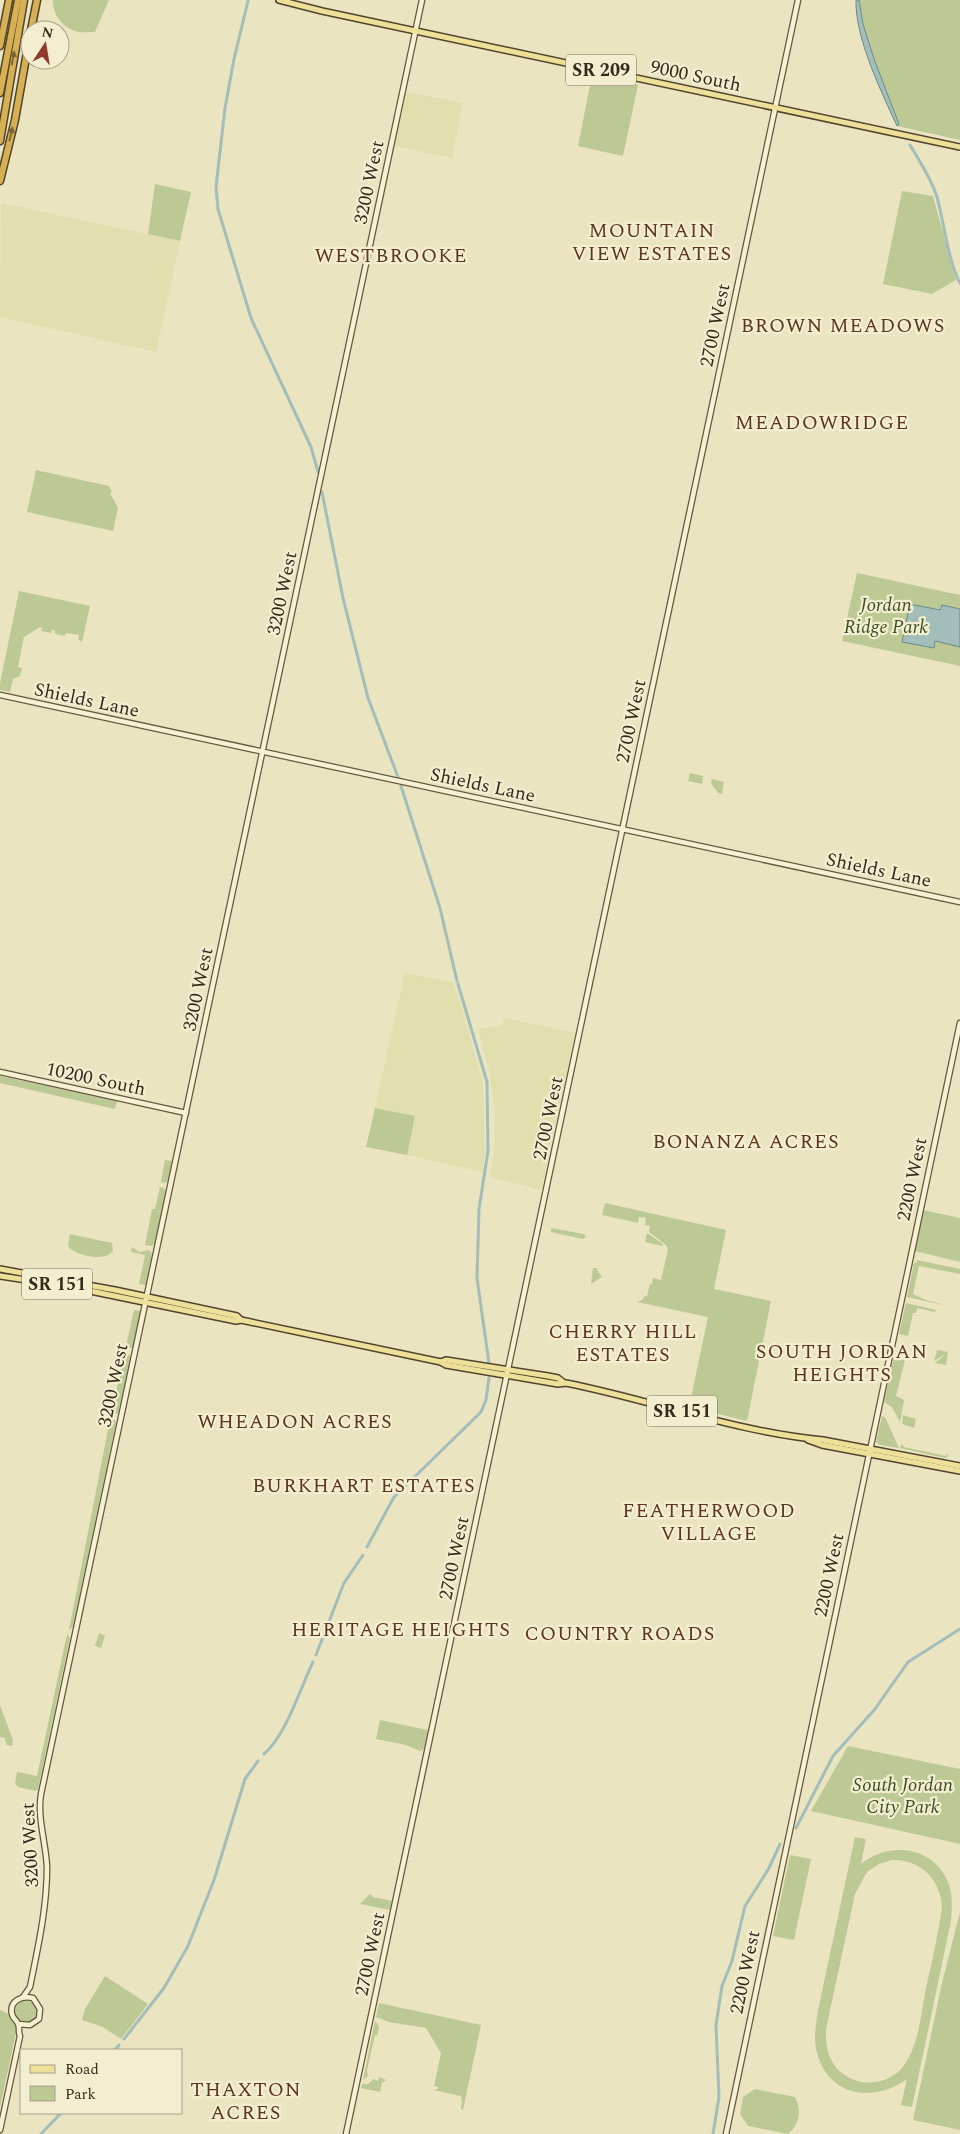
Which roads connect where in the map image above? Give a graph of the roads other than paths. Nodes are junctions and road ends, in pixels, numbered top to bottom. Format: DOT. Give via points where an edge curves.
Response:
graph roads {
  1 [pos="9,0"];
  2 [pos="18,0"];
  3 [pos="24,0"];
  4 [pos="37,0"];
  5 [pos="279,0"];
  6 [pos="422,0"];
  7 [pos="798,0"];
  8 [pos="33,20"];
  9 [pos="415,31"];
  10 [pos="0,46"];
  11 [pos="24,70"];
  12 [pos="0,93"];
  13 [pos="776,107"];
  14 [pos="0,141"];
  15 [pos="960,147"];
  16 [pos="0,182"];
  17 [pos="0,695"];
  18 [pos="263,752"];
  19 [pos="622,829"];
  20 [pos="960,902"];
  21 [pos="960,1023"];
  22 [pos="0,1072"];
  23 [pos="186,1113"];
  24 [pos="0,1269"];
  25 [pos="0,1276"];
  26 [pos="147,1300"];
  27 [pos="507,1373"];
  28 [pos="870,1451"];
  29 [pos="960,1466"];
  30 [pos="960,1471"];
  31 [pos="30,1986"];
  32 [pos="23,1997"];
  33 [pos="33,1998"];
  34 [pos="18,2024"];
  35 [pos="27,2026"];
  36 [pos="20,2036"];
  37 [pos="0,2130"];
  38 [pos="346,2134"];
  39 [pos="726,2134"];
  1 -- 10 [label="highway"];
  2 -- 12 [label="highway"];
  14 -- 3 [label="highway, one-way"];
  4 -- 8 [label="highway"];
  5 -- 9 [label="main road, 9000 South / SR 209"];
  6 -- 9 [label="street, 3200 West"];
  7 -- 13 [label="street, 2700 West"];
  9 -- 13 [label="main road, 9000 South / SR 209"];
  9 -- 18 [label="street, 3200 West"];
  16 -- 11 [label="highway, one-way"];
  13 -- 15 [label="main road, 9000 South / SR 209"];
  13 -- 19 [label="street, 2700 West"];
  17 -- 18 [label="street, Shields Lane"];
  18 -- 19 [label="street, Shields Lane"];
  18 -- 23 [label="street, 3200 West"];
  19 -- 20 [label="street, Shields Lane"];
  19 -- 27 [label="street, 2700 West"];
  21 -- 28 [label="street, 2200 West"];
  22 -- 23 [label="street, 10200 South"];
  23 -- 26 [label="street, 3200 West"];
  24 -- 26 [label="main road, SR 151"];
  25 -- 26 [label="main road, SR 151"];
  26 -- 27 [label="main road, SR 151"];
  26 -- 31 [label="street, 3200 West" via="41,1794 47,1861 46,1895"];
  27 -- 28 [label="main road, SR 151" via="558,1378 563,1382 722,1421"];
  27 -- 38 [label="street, 2700 West"];
  28 -- 29 [label="main road, SR 151"];
  28 -- 30 [label="main road, SR 151"];
  28 -- 39 [label="street, 2200 West"];
  31 -- 32 [label="street, 3200 West"];
  31 -- 33 [label="street, 3200 West"];
  32 -- 33 [label="street"];
  32 -- 34 [label="street, 3200 West" via="15,2002 12,2009"];
  33 -- 35 [label="street, 3200 West" via="39,2005 40,2014"];
  34 -- 35 [label="street"];
  34 -- 36 [label="street, 3200 West"];
  35 -- 36 [label="street, 3200 West"];
  36 -- 37 [label="street, 3200 West"];
}
